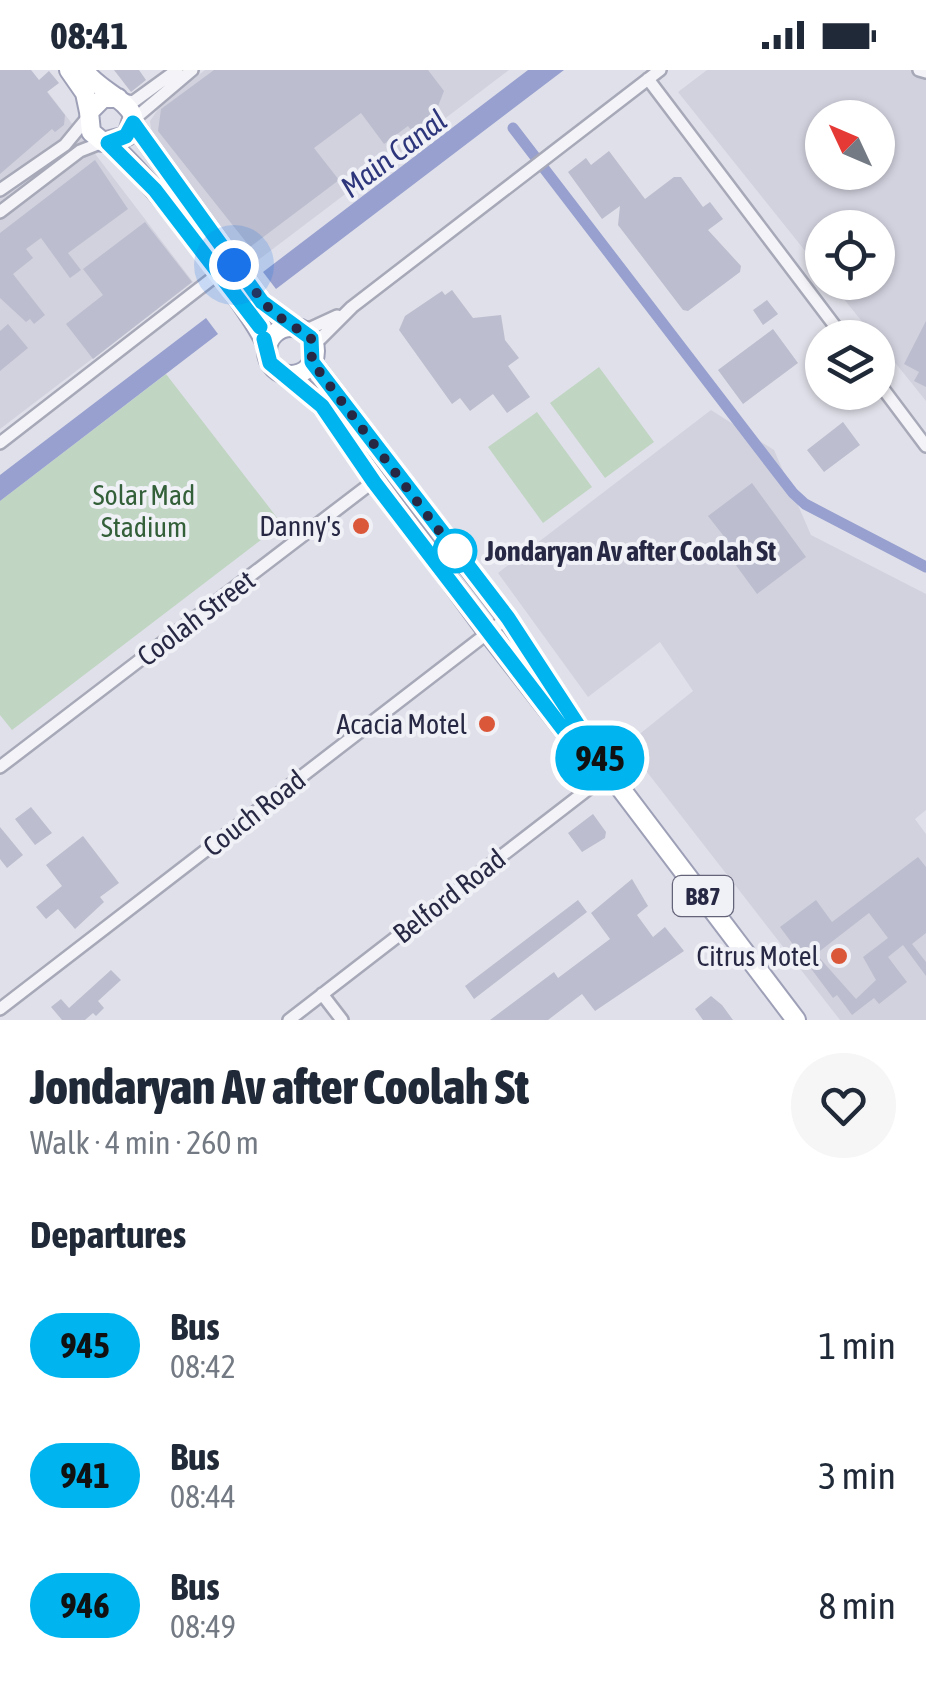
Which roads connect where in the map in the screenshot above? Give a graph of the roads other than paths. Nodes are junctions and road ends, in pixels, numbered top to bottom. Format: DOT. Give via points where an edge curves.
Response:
graph roads {
  1 [pos="69,70"];
  2 [pos="84,70"];
  3 [pos="176,70"];
  4 [pos="192,70"];
  5 [pos="660,70"];
  6 [pos="918,70"];
  7 [pos="926,72"];
  8 [pos="648,80"];
  9 [pos="120,99"];
  10 [pos="88,114"];
  11 [pos="133,122"];
  12 [pos="106,142"];
  13 [pos="0,190"];
  14 [pos="0,212"];
  15 [pos="218,274"];
  16 [pos="240,286"];
  17 [pos="352,306"];
  18 [pos="256,307"];
  19 [pos="830,320"];
  20 [pos="294,328"];
  21 [pos="266,348"];
  22 [pos="313,354"];
  23 [pos="290,375"];
  24 [pos="895,405"];
  25 [pos="0,443"];
  26 [pos="926,446"];
  27 [pos="391,468"];
  28 [pos="374,482"];
  29 [pos="508,618"];
  30 [pos="488,633"];
  31 [pos="0,748"];
  32 [pos="4,763"];
  33 [pos="609,773"];
  34 [pos="322,994"];
  35 [pos="0,1008"];
  36 [pos="288,1020"];
  37 [pos="342,1020"];
  38 [pos="796,1020"];
  1 -- 10 [label="main road, B87"];
  2 -- 9 [label="main road, B87" via="102,92"];
  3 -- 9 [label="street" via="134,102"];
  4 -- 11 [label="street"];
  5 -- 8 [label="street"];
  6 -- 7 [label="street"];
  8 -- 17 [label="street"];
  8 -- 19 [label="street"];
  9 -- 10 [label="main road" via="103,98"];
  9 -- 11 [label="main road, B87"];
  10 -- 12 [label="main road, B87" via="91,132"];
  10 -- 13 [label="street" via="65,144"];
  11 -- 12 [label="main road" via="126,136"];
  11 -- 16 [label="main road, B87"];
  12 -- 14 [label="street" via="80,151"];
  12 -- 15 [label="main road, B87" via="155,190"];
  15 -- 16 [label="main road, B87"];
  15 -- 25 [label="street"];
  16 -- 18 [label="main road, B87"];
  17 -- 20 [label="street" via="312,328"];
  17 -- 22 [label="street"];
  18 -- 20 [label="main road, B87"];
  18 -- 21 [label="main road, B87"];
  20 -- 21 [label="main road" via="277,331"];
  20 -- 22 [label="main road, B87"];
  21 -- 23 [label="main road, B87" via="270,363"];
  22 -- 23 [label="main road" via="303,372"];
  22 -- 27 [label="main road, B87"];
  23 -- 28 [label="main road, B87" via="322,406"];
  24 -- 26 [label="street"];
  27 -- 28 [label="street, Coolah Street"];
  27 -- 29 [label="main road, B87"];
  28 -- 30 [label="main road, B87"];
  28 -- 32 [label="street, Coolah Street"];
  29 -- 30 [label="street, Couch Road"];
  29 -- 33 [label="main road, B87"];
  30 -- 33 [label="main road, B87" via="563,729"];
  30 -- 35 [label="street, Couch Road"];
  31 -- 32 [label="street"];
  33 -- 34 [label="street, Belford Road"];
  33 -- 38 [label="main road, B87"];
  34 -- 36 [label="street, Belford Road"];
  34 -- 37 [label="street"];
}
